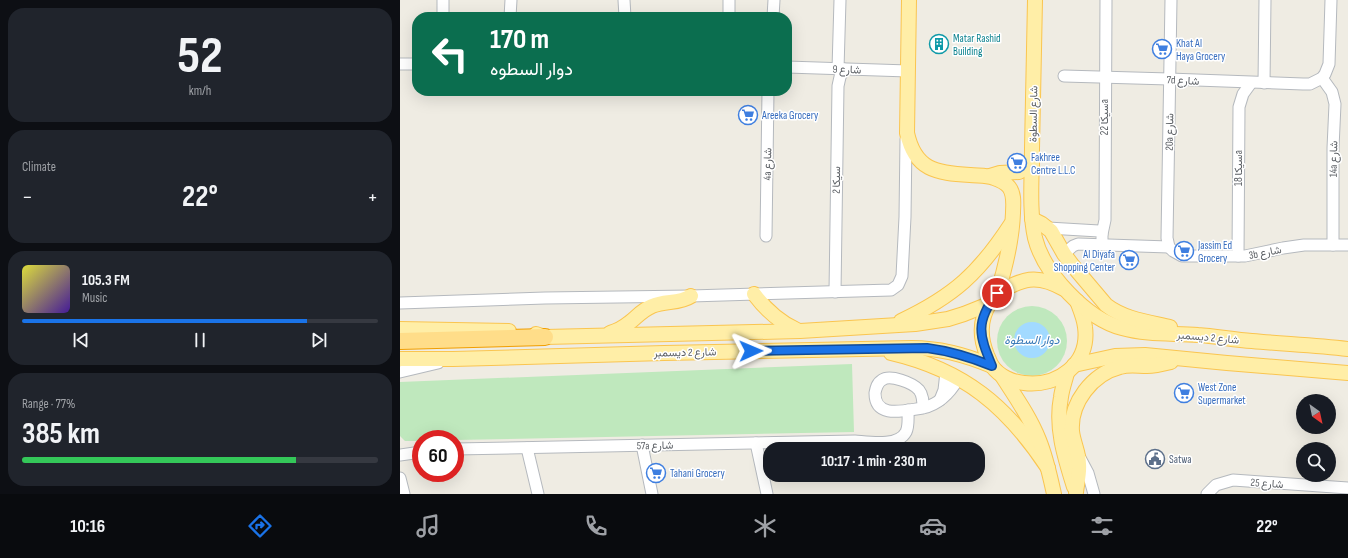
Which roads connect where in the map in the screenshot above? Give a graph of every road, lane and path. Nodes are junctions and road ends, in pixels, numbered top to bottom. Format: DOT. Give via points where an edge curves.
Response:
graph roads {
  1 [pos="443,0"];
  2 [pos="510,0"];
  3 [pos="624,0"];
  4 [pos="729,0"];
  5 [pos="774,0"];
  6 [pos="840,0"];
  7 [pos="909,0"];
  8 [pos="1035,0"];
  9 [pos="1106,0"];
  10 [pos="1171,0"];
  11 [pos="1265,0"];
  12 [pos="1331,0"];
  13 [pos="443,12"];
  14 [pos="510,12"];
  15 [pos="625,12"];
  16 [pos="729,12"];
  17 [pos="773,12"];
  18 [pos="400,64"];
  19 [pos="412,64"];
  20 [pos="792,67"];
  21 [pos="841,69"];
  22 [pos="908,72"];
  23 [pos="1064,76"];
  24 [pos="1105,77"];
  25 [pos="1322,78"];
  26 [pos="1169,79"];
  27 [pos="1251,83"];
  28 [pos="1264,83"];
  29 [pos="768,96"];
  30 [pos="906,133"];
  31 [pos="1032,164"];
  32 [pos="989,176"];
  33 [pos="1032,219"];
  34 [pos="1013,222"];
  35 [pos="1048,228"];
  36 [pos="766,236"];
  37 [pos="1102,239"];
  38 [pos="1333,245"];
  39 [pos="1348,245"];
  40 [pos="1169,247"];
  41 [pos="1064,254"];
  42 [pos="1238,256"];
  43 [pos="1067,290"];
  44 [pos="835,292"];
  45 [pos="754,294"];
  46 [pos="691,296"];
  47 [pos="993,298"];
  48 [pos="1077,301"];
  49 [pos="400,303"];
  50 [pos="894,325"];
  51 [pos="400,329"];
  52 [pos="800,331"];
  53 [pos="1197,335"];
  54 [pos="603,336"];
  55 [pos="545,337"];
  56 [pos="400,341"];
  57 [pos="875,349"];
  58 [pos="1348,349"];
  59 [pos="400,359"];
  60 [pos="1181,359"];
  61 [pos="452,360"];
  62 [pos="1071,369"];
  63 [pos="997,371"];
  64 [pos="400,372"];
  65 [pos="1348,373"];
  66 [pos="952,376"];
  67 [pos="923,408"];
  68 [pos="905,410"];
  69 [pos="756,443"];
  70 [pos="642,445"];
  71 [pos="400,447"];
  72 [pos="412,447"];
  73 [pos="528,448"];
  74 [pos="464,449"];
  75 [pos="412,453"];
  76 [pos="1078,454"];
  77 [pos="400,455"];
  78 [pos="1048,468"];
  79 [pos="400,478"];
  80 [pos="1348,488"];
  81 [pos="1209,491"];
  82 [pos="1077,493"];
  83 [pos="404,494"];
  84 [pos="538,494"];
  85 [pos="652,494"];
  86 [pos="767,494"];
  87 [pos="1054,494"];
  88 [pos="1094,494"];
  1 -- 13 [label="street"];
  2 -- 14 [label="street"];
  3 -- 15 [label="street"];
  4 -- 16 [label="street"];
  5 -- 17 [label="street"];
  6 -- 21 [label="street, سيكا 2"];
  7 -- 22 [label="main road"];
  8 -- 31 [label="main road, شارع السطوة"];
  9 -- 24 [label="street, سيكا 22a"];
  10 -- 26 [label="street, 20a شارع"];
  11 -- 28 [label="street"];
  12 -- 25 [label="street" via="1330,64"];
  18 -- 19 [label="street"];
  20 -- 21 [label="street, شارع 9"];
  21 -- 22 [label="street, شارع 9"];
  21 -- 44 [label="street, سيكا 2" via="838,86"];
  22 -- 30 [label="main road"];
  23 -- 24 [label="street, 7d شارع"];
  24 -- 26 [label="street, 7d شارع"];
  24 -- 37 [label="street, سيكا 22a" via="1105,220"];
  25 -- 28 [label="street, 7d شارع" via="1310,84"];
  25 -- 38 [label="street, 14a شارع" via="1332,92 1335,104"];
  26 -- 27 [label="street, 7d شارع"];
  26 -- 40 [label="street, 20a شارع"];
  27 -- 28 [label="street, 7d شارع"];
  27 -- 42 [label="street, سيكا 18a" via="1243,94 1239,107"];
  29 -- 36 [label="street, 4a شارع"];
  30 -- 32 [label="main road" via="915,156 935,171"];
  30 -- 44 [label="street" via="902,276 898,285 887,290"];
  31 -- 32 [label="main road" via="1019,172"];
  31 -- 33 [label="main road, شارع السطوة"];
  32 -- 34 [label="main road" via="1005,182 1012,192"];
  33 -- 35 [label="main road"];
  33 -- 43 [label="main road, شارع السطوة" via="1035,238 1042,256"];
  34 -- 47 [label="main road" via="1009,251"];
  34 -- 50 [label="main road" via="984,262 967,279 940,301"];
  35 -- 37 [label="street" via="1099,231"];
  35 -- 41 [label="main road"];
  37 -- 40 [label="street"];
  37 -- 41 [label="street" via="1075,245"];
  38 -- 39 [label="street, 3b شارع"];
  38 -- 42 [label="street, 3b شارع" via="1294,246"];
  40 -- 42 [label="street, 3b شارع" via="1182,256"];
  41 -- 53 [label="main road" via="1112,309 1125,316"];
  43 -- 47 [label="main road" via="1054,283 1026,280 1017,282"];
  43 -- 48 [label="main road"];
  44 -- 45 [label="street"];
  45 -- 46 [label="street"];
  45 -- 52 [label="main road" via="774,316"];
  46 -- 49 [label="street"];
  46 -- 54 [label="main road" via="650,306 623,328"];
  47 -- 50 [label="main road, شارع 2 ديسمبر" via="964,314 948,319"];
  47 -- 63 [label="main road" via="983,319 981,335 983,345"];
  48 -- 53 [label="main road, شارع 2 ديسمبر" via="1098,318 1122,328"];
  48 -- 62 [label="main road" via="1085,328 1085,342 1081,355"];
  50 -- 52 [label="main road, شارع 2 ديسمبر"];
  51 -- 55 [label="main road, شارع 2 ديسمبر" via="515,331"];
  52 -- 54 [label="main road, شارع 2 ديسمبر"];
  53 -- 58 [label="main road, شارع 2 ديسمبر"];
  54 -- 55 [label="main road, شارع 2 ديسمبر"];
  55 -- 56 [label="highway"];
  57 -- 61 [label="main road, شارع 2 ديسمبر"];
  57 -- 63 [label="main road, شارع 2 ديسمبر" via="941,350 969,356"];
  57 -- 66 [label="main road" via="907,356"];
  59 -- 61 [label="main road, شارع 2 ديسمبر"];
  60 -- 62 [label="main road" via="1145,355 1115,356"];
  60 -- 65 [label="main road"];
  60 -- 76 [label="main road" via="1151,366 1121,366 1093,383 1080,398 1074,415 1072,431"];
  61 -- 64 [label="street"];
  62 -- 63 [label="main road" via="1052,381 1035,384 1018,382"];
  62 -- 82 [label="main road" via="1061,396 1059,421 1062,446"];
  63 -- 78 [label="main road" via="1033,426"];
  66 -- 67 [label="street" via="939,401"];
  66 -- 78 [label="main road" via="979,392 1004,412"];
  67 -- 68 [label="street"];
  67 -- 68 [label="street" via="922,393 915,386 892,377 882,380 876,388 877,403 886,411"];
  68 -- 69 [label="street, 57a شارع" via="907,429 900,439 892,442"];
  69 -- 70 [label="street, 57a شارع"];
  69 -- 86 [label="street"];
  70 -- 73 [label="street, 57a شارع"];
  70 -- 85 [label="street"];
  71 -- 72 [label="street"];
  73 -- 74 [label="street, 57a شارع"];
  73 -- 84 [label="street"];
  75 -- 77 [label="street"];
  76 -- 82 [label="main road"];
  76 -- 88 [label="street" via="1088,473"];
  78 -- 87 [label="main road"];
  79 -- 83 [label="street"];
  80 -- 81 [label="street, شارع 25" via="1233,480 1221,483"];
}
